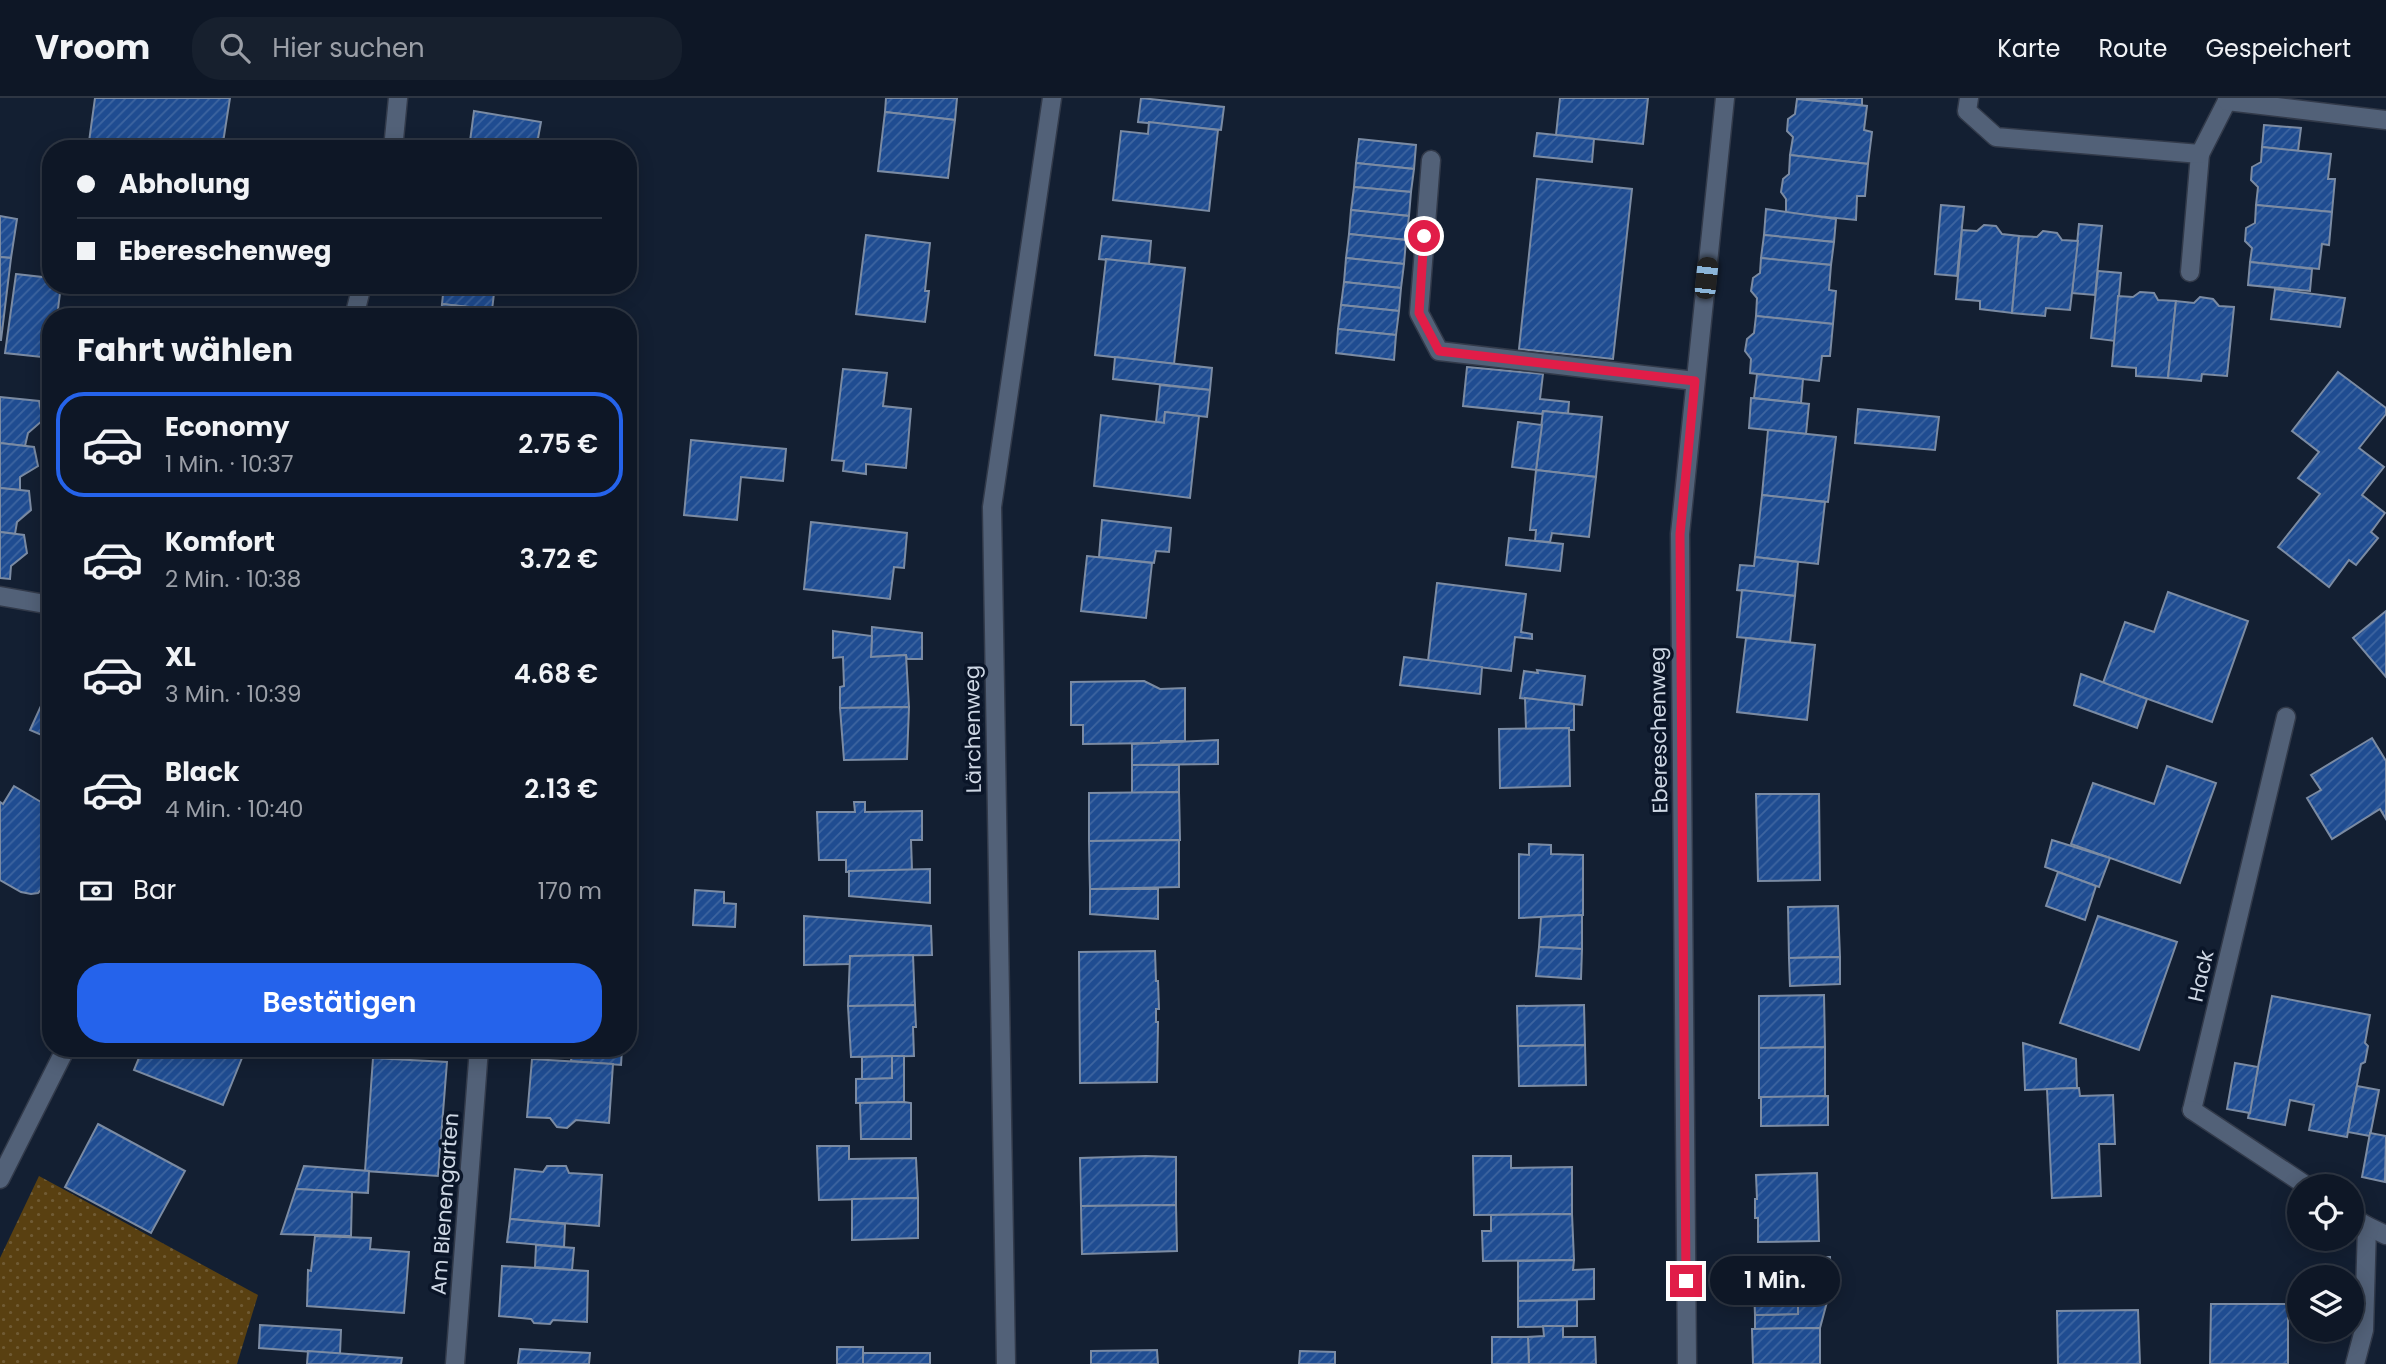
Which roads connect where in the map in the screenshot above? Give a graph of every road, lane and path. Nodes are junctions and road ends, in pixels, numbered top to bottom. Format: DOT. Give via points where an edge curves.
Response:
graph roads {
  1 [pos="398,98"];
  2 [pos="1052,98"];
  3 [pos="1725,98"];
  4 [pos="1969,98"];
  5 [pos="2227,99"];
  6 [pos="2386,120"];
  7 [pos="394,140"];
  8 [pos="2200,154"];
  9 [pos="1431,160"];
  10 [pos="2190,272"];
  11 [pos="1695,381"];
  12 [pos="0,596"];
  13 [pos="42,604"];
  14 [pos="2286,718"];
  15 [pos="61,1057"];
  16 [pos="479,1057"];
  17 [pos="2289,1174"];
  18 [pos="0,1179"];
  19 [pos="2364,1224"];
  20 [pos="2386,1235"];
  21 [pos="2360,1251"];
  22 [pos="455,1364"];
  23 [pos="1006,1364"];
  24 [pos="1687,1364"];
  25 [pos="2355,1364"];
  1 -- 7 [label="street"];
  2 -- 23 [label="street, Lärchenweg" via="992,507"];
  3 -- 11 [label="street, Ebereschenweg"];
  4 -- 8 [label="street" via="1968,111 1996,137"];
  5 -- 6 [label="street"];
  5 -- 8 [label="street"];
  8 -- 10 [label="street"];
  9 -- 11 [label="street" via="1419,313 1439,351"];
  11 -- 24 [label="street, Ebereschenweg" via="1680,534"];
  12 -- 13 [label="street"];
  14 -- 17 [label="street, Hack" via="2192,1110"];
  15 -- 18 [label="street"];
  16 -- 22 [label="street, Am Bienengarten"];
  19 -- 20 [label="street"];
  21 -- 25 [label="street" via="2364,1330"];
}
